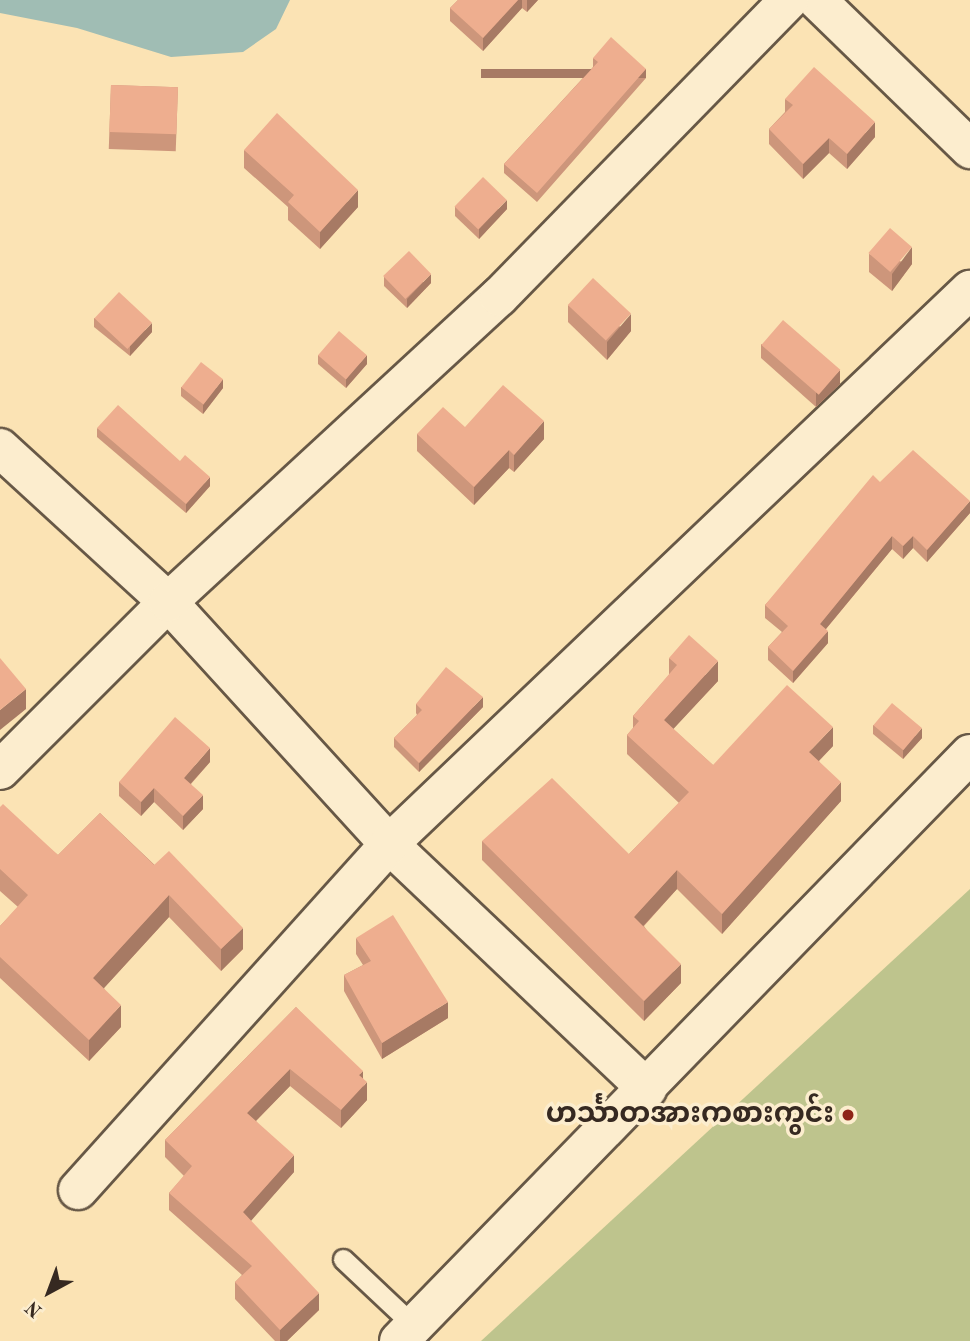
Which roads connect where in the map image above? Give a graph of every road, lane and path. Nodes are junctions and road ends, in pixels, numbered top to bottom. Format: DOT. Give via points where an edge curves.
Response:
graph roads {
  1 [pos="789,0"];
  2 [pos="817,0"];
  3 [pos="970,149"];
  4 [pos="970,290"];
  5 [pos="0,448"];
  6 [pos="168,602"];
  7 [pos="970,754"];
  8 [pos="0,770"];
  9 [pos="389,845"];
  10 [pos="647,1089"];
  11 [pos="78,1190"];
  12 [pos="343,1259"];
  13 [pos="406,1333"];
  1 -- 6 [label="street" via="499,297"];
  2 -- 3 [label="street"];
  4 -- 9 [label="street"];
  5 -- 6 [label="street"];
  6 -- 8 [label="street"];
  6 -- 9 [label="street"];
  7 -- 10 [label="street"];
  9 -- 10 [label="street"];
  9 -- 11 [label="street"];
  10 -- 13 [label="street"];
  12 -- 13 [label="lane"];
}
